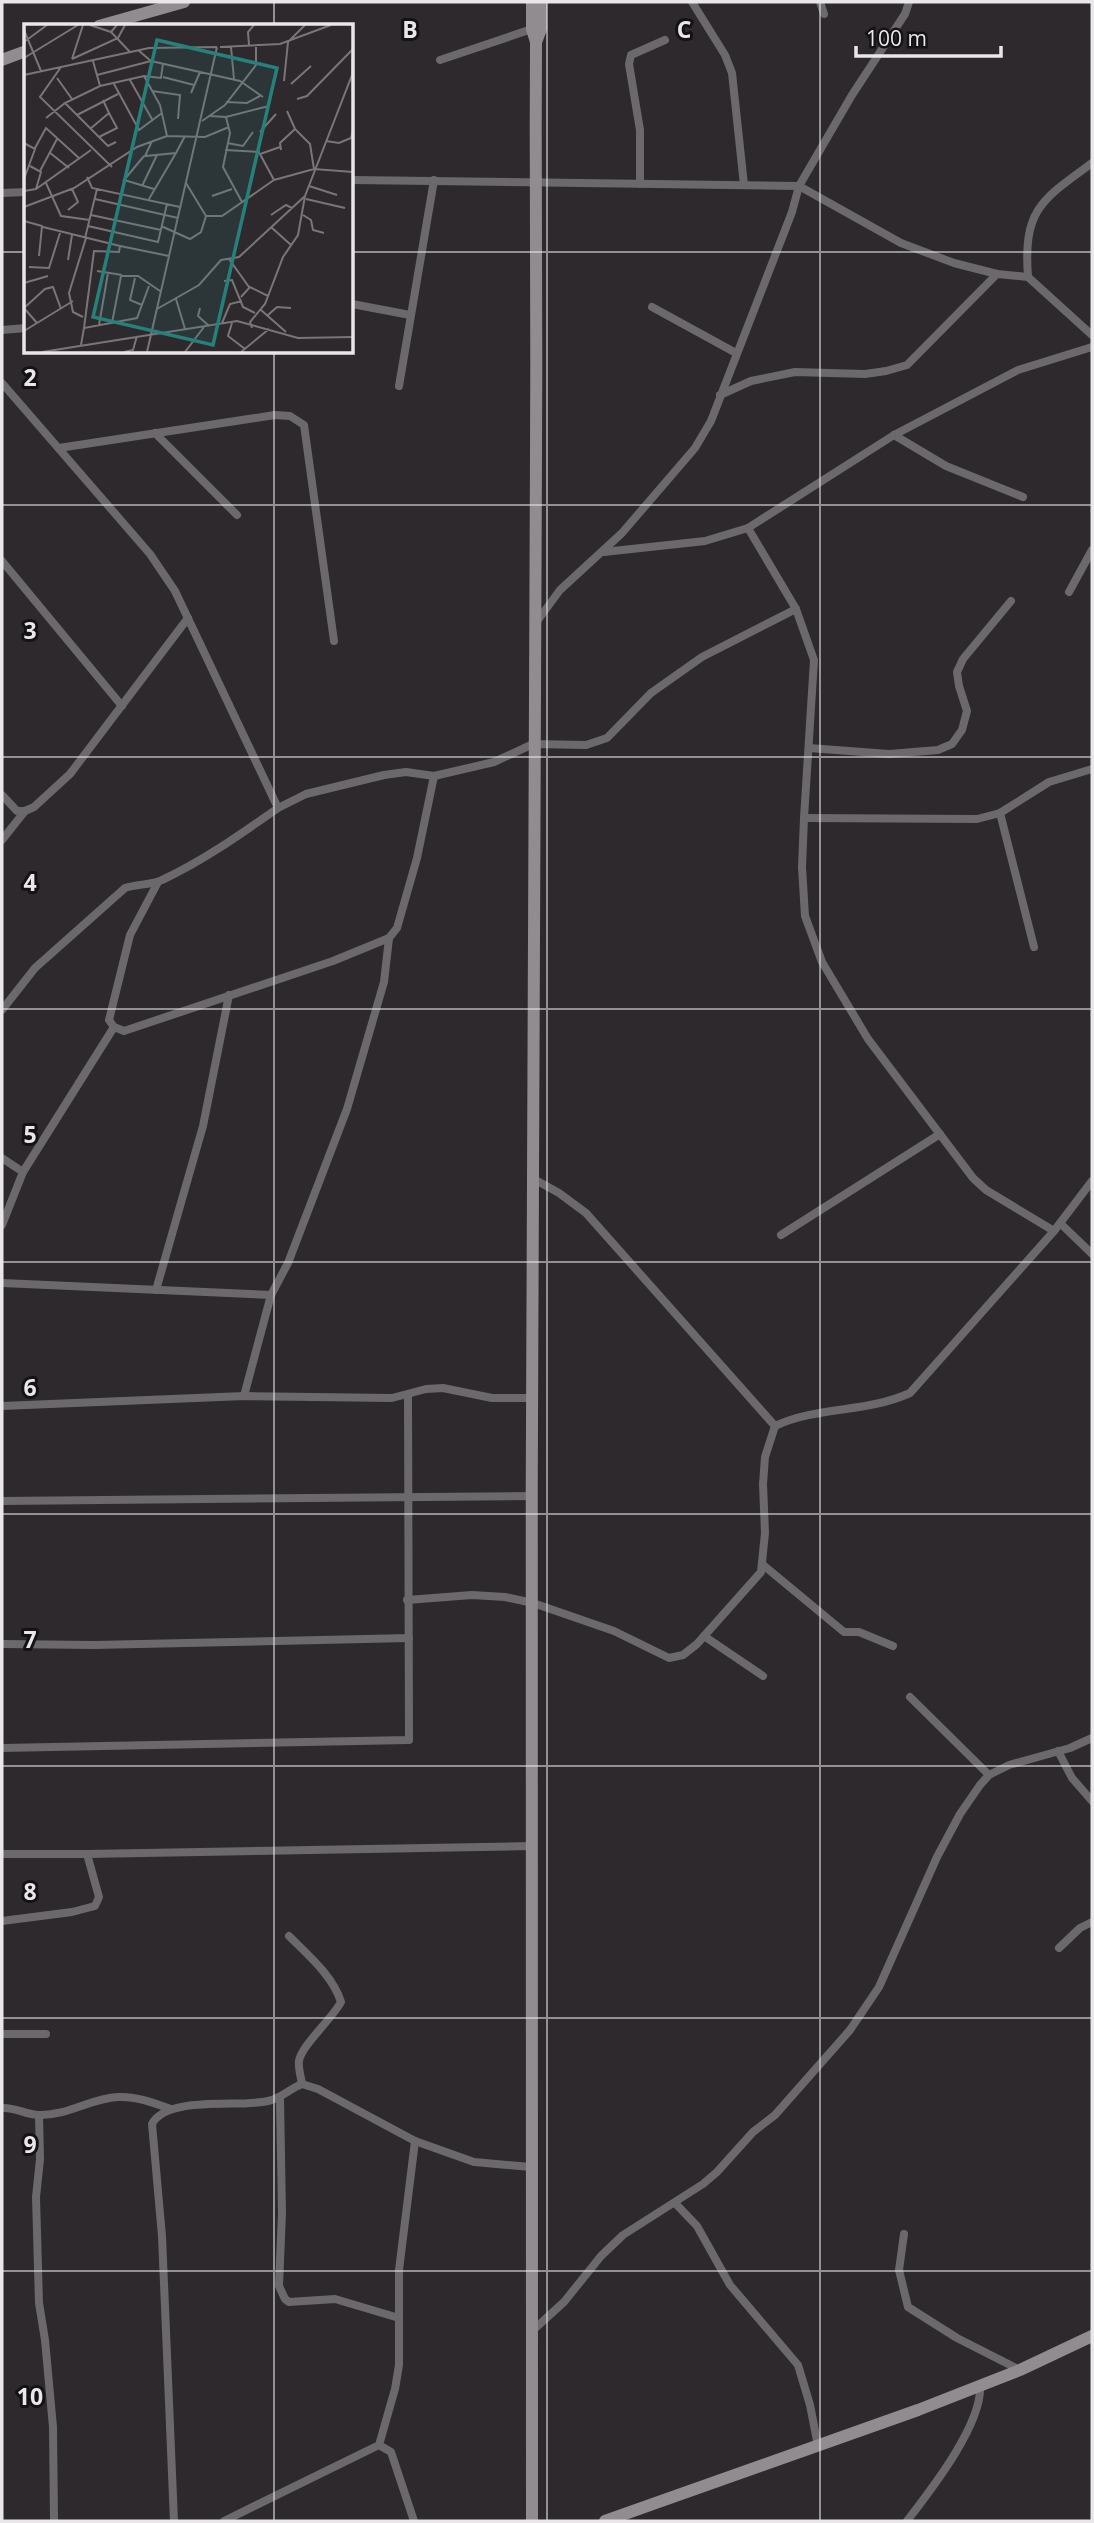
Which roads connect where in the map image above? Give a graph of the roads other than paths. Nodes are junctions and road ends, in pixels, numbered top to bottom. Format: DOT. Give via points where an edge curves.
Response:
graph roads {
  1 [pos="184,2"];
  2 [pos="532,2"];
  3 [pos="541,2"];
  4 [pos="692,2"];
  5 [pos="820,2"];
  6 [pos="909,2"];
  7 [pos="145,7"];
  8 [pos="824,13"];
  9 [pos="104,24"];
  10 [pos="534,36"];
  11 [pos="665,40"];
  12 [pos="24,52"];
  13 [pos="2,60"];
  14 [pos="440,60"];
  15 [pos="1092,163"];
  16 [pos="354,180"];
  17 [pos="434,180"];
  18 [pos="535,182"];
  19 [pos="640,184"];
  20 [pos="744,186"];
  21 [pos="799,186"];
  22 [pos="24,192"];
  23 [pos="2,194"];
  24 [pos="997,274"];
  25 [pos="1028,277"];
  26 [pos="354,304"];
  27 [pos="652,307"];
  28 [pos="410,315"];
  29 [pos="24,328"];
  30 [pos="2,330"];
  31 [pos="1092,335"];
  32 [pos="1092,347"];
  33 [pos="736,353"];
  34 [pos="2,383"];
  35 [pos="399,386"];
  36 [pos="720,395"];
  37 [pos="155,433"];
  38 [pos="894,435"];
  39 [pos="59,447"];
  40 [pos="1023,497"];
  41 [pos="237,515"];
  42 [pos="748,528"];
  43 [pos="1092,550"];
  44 [pos="604,552"];
  45 [pos="2,561"];
  46 [pos="1069,592"];
  47 [pos="1011,601"];
  48 [pos="796,609"];
  49 [pos="188,618"];
  50 [pos="533,626"];
  51 [pos="334,640"];
  52 [pos="122,706"];
  53 [pos="533,744"];
  54 [pos="809,748"];
  55 [pos="1092,769"];
  56 [pos="434,776"];
  57 [pos="2,795"];
  58 [pos="278,808"];
  59 [pos="24,811"];
  60 [pos="1000,813"];
  61 [pos="803,818"];
  62 [pos="2,840"];
  63 [pos="158,882"];
  64 [pos="389,938"];
  65 [pos="1034,947"];
  66 [pos="229,995"];
  67 [pos="2,1010"];
  68 [pos="114,1027"];
  69 [pos="940,1134"];
  70 [pos="2,1158"];
  71 [pos="23,1172"];
  72 [pos="532,1178"];
  73 [pos="1092,1181"];
  74 [pos="1060,1223"];
  75 [pos="2,1224"];
  76 [pos="1054,1231"];
  77 [pos="781,1236"];
  78 [pos="1092,1254"];
  79 [pos="2,1283"];
  80 [pos="156,1290"];
  81 [pos="271,1295"];
  82 [pos="408,1395"];
  83 [pos="244,1396"];
  84 [pos="532,1398"];
  85 [pos="2,1406"];
  86 [pos="775,1426"];
  87 [pos="532,1496"];
  88 [pos="408,1497"];
  89 [pos="2,1501"];
  90 [pos="762,1564"];
  91 [pos="407,1600"];
  92 [pos="533,1603"];
  93 [pos="704,1636"];
  94 [pos="409,1638"];
  95 [pos="2,1644"];
  96 [pos="893,1646"];
  97 [pos="763,1676"];
  98 [pos="910,1697"];
  99 [pos="1092,1738"];
  100 [pos="2,1748"];
  101 [pos="1058,1751"];
  102 [pos="989,1775"];
  103 [pos="1092,1801"];
  104 [pos="531,1846"];
  105 [pos="2,1854"];
  106 [pos="87,1854"];
  107 [pos="2,1921"];
  108 [pos="1092,1922"];
  109 [pos="289,1936"];
  110 [pos="1059,1948"];
  111 [pos="46,2034"];
  112 [pos="2,2035"];
  113 [pos="302,2084"];
  114 [pos="281,2098"];
  115 [pos="2,2108"];
  116 [pos="171,2109"];
  117 [pos="39,2115"];
  118 [pos="415,2141"];
  119 [pos="531,2167"];
  120 [pos="675,2203"];
  121 [pos="904,2234"];
  122 [pos="399,2318"];
  123 [pos="531,2332"];
  124 [pos="1092,2336"];
  125 [pos="1020,2370"];
  126 [pos="980,2385"];
  127 [pos="379,2445"];
  128 [pos="818,2446"];
  129 [pos="54,2521"];
  130 [pos="174,2521"];
  131 [pos="224,2521"];
  132 [pos="414,2521"];
  133 [pos="531,2521"];
  134 [pos="605,2521"];
  135 [pos="907,2521"];
  1 -- 7 [label="main road"];
  2 -- 10 [label="main road"];
  3 -- 10 [label="main road" via="541,29"];
  4 -- 20 [label="street" via="732,73"];
  5 -- 8 [label="street"];
  6 -- 21 [label="street"];
  7 -- 9 [label="main road"];
  10 -- 14 [label="street"];
  10 -- 18 [label="main road"];
  11 -- 19 [label="street" via="631,55 629,64 640,131"];
  12 -- 13 [label="main road"];
  15 -- 25 [label="street" via="1044,202 1032,220 1026,247"];
  16 -- 17 [label="street"];
  17 -- 18 [label="street"];
  17 -- 28 [label="street"];
  18 -- 19 [label="street"];
  18 -- 50 [label="main road"];
  19 -- 20 [label="street"];
  20 -- 21 [label="street"];
  21 -- 24 [label="street" via="901,243"];
  21 -- 33 [label="street"];
  22 -- 23 [label="street"];
  24 -- 25 [label="street"];
  24 -- 36 [label="street" via="907,365 865,374 795,372"];
  25 -- 31 [label="street"];
  26 -- 28 [label="street"];
  27 -- 33 [label="street"];
  28 -- 35 [label="street"];
  29 -- 30 [label="street"];
  32 -- 38 [label="street" via="1018,370"];
  33 -- 36 [label="street"];
  34 -- 39 [label="street"];
  36 -- 44 [label="street" via="695,447"];
  37 -- 39 [label="street"];
  37 -- 41 [label="street"];
  37 -- 51 [label="street" via="275,415 290,416 304,425"];
  38 -- 40 [label="street" via="946,466"];
  38 -- 42 [label="street"];
  39 -- 49 [label="street" via="150,554"];
  42 -- 44 [label="street" via="705,541"];
  42 -- 48 [label="street"];
  43 -- 46 [label="street"];
  44 -- 50 [label="street" via="560,590"];
  45 -- 52 [label="street"];
  47 -- 54 [label="street" via="957,672 967,711 952,744 938,750 889,754"];
  48 -- 53 [label="street" via="702,657 651,693 607,737 586,745"];
  48 -- 54 [label="street" via="814,660"];
  49 -- 52 [label="street"];
  49 -- 58 [label="street"];
  50 -- 53 [label="main road"];
  52 -- 59 [label="street" via="70,774"];
  53 -- 56 [label="street" via="494,762"];
  53 -- 72 [label="main road"];
  54 -- 61 [label="street"];
  55 -- 60 [label="street" via="1049,782"];
  56 -- 58 [label="street" via="384,775 306,794"];
  56 -- 64 [label="street" via="417,858 397,928"];
  57 -- 59 [label="street" via="17,811"];
  58 -- 63 [label="street" via="215,851"];
  59 -- 62 [label="street"];
  60 -- 61 [label="street" via="977,819"];
  60 -- 65 [label="street"];
  61 -- 69 [label="street" via="805,916 822,962 868,1040"];
  63 -- 67 [label="street" via="138,883 113,897 34,968"];
  63 -- 68 [label="street" via="130,935 109,1020"];
  64 -- 66 [label="street"];
  64 -- 81 [label="street" via="384,982 347,1109 288,1263"];
  66 -- 68 [label="street" via="124,1031"];
  66 -- 80 [label="street" via="202,1126"];
  68 -- 71 [label="street"];
  69 -- 76 [label="street" via="973,1178"];
  69 -- 77 [label="street"];
  70 -- 71 [label="street"];
  71 -- 75 [label="street"];
  72 -- 84 [label="main road"];
  72 -- 86 [label="street" via="586,1213"];
  73 -- 74 [label="street"];
  74 -- 76 [label="street"];
  74 -- 78 [label="street"];
  76 -- 86 [label="street" via="910,1393 889,1403 792,1418"];
  79 -- 80 [label="street"];
  80 -- 81 [label="street"];
  81 -- 83 [label="street"];
  82 -- 83 [label="street"];
  82 -- 84 [label="street" via="443,1388 492,1398"];
  82 -- 88 [label="street"];
  83 -- 85 [label="street"];
  84 -- 87 [label="main road"];
  86 -- 90 [label="street" via="765,1457"];
  87 -- 88 [label="street"];
  87 -- 92 [label="main road"];
  88 -- 89 [label="street"];
  88 -- 91 [label="street"];
  90 -- 93 [label="street" via="761,1572"];
  90 -- 96 [label="street" via="844,1632 859,1632"];
  91 -- 92 [label="street" via="472,1595"];
  91 -- 94 [label="street"];
  92 -- 93 [label="street" via="614,1631 670,1658 683,1656"];
  92 -- 104 [label="main road"];
  93 -- 97 [label="street"];
  94 -- 95 [label="street"];
  94 -- 100 [label="street" via="409,1740"];
  98 -- 102 [label="street"];
  99 -- 101 [label="street"];
  101 -- 102 [label="street"];
  101 -- 103 [label="street" via="1072,1778"];
  102 -- 120 [label="street" via="937,1857 862,2015 775,2115 703,2185"];
  104 -- 106 [label="street"];
  104 -- 119 [label="main road"];
  105 -- 106 [label="street"];
  106 -- 107 [label="street" via="99,1897 95,1906"];
  108 -- 110 [label="street"];
  109 -- 113 [label="street" via="322,1970 341,2003 298,2061"];
  111 -- 112 [label="street"];
  113 -- 114 [label="street"];
  113 -- 118 [label="street"];
  114 -- 116 [label="street"];
  114 -- 122 [label="street" via="279,2286 285,2299 335,2300"];
  115 -- 117 [label="street"];
  116 -- 117 [label="street" via="116,2097"];
  116 -- 130 [label="street" via="156,2116 152,2124 162,2236"];
  117 -- 129 [label="street" via="39,2303 53,2427"];
  118 -- 119 [label="street" via="474,2162"];
  118 -- 122 [label="street" via="399,2270"];
  119 -- 123 [label="main road"];
  120 -- 123 [label="street" via="623,2235"];
  120 -- 128 [label="street" via="697,2226 730,2286 798,2365"];
  121 -- 125 [label="street" via="899,2270 908,2307"];
  122 -- 127 [label="street" via="399,2365"];
  123 -- 133 [label="main road"];
  124 -- 125 [label="main road"];
  125 -- 126 [label="main road"];
  126 -- 128 [label="main road"];
  126 -- 135 [label="street" via="978,2406 964,2437"];
  127 -- 131 [label="street"];
  127 -- 132 [label="street" via="391,2452"];
  128 -- 134 [label="main road"];
}
